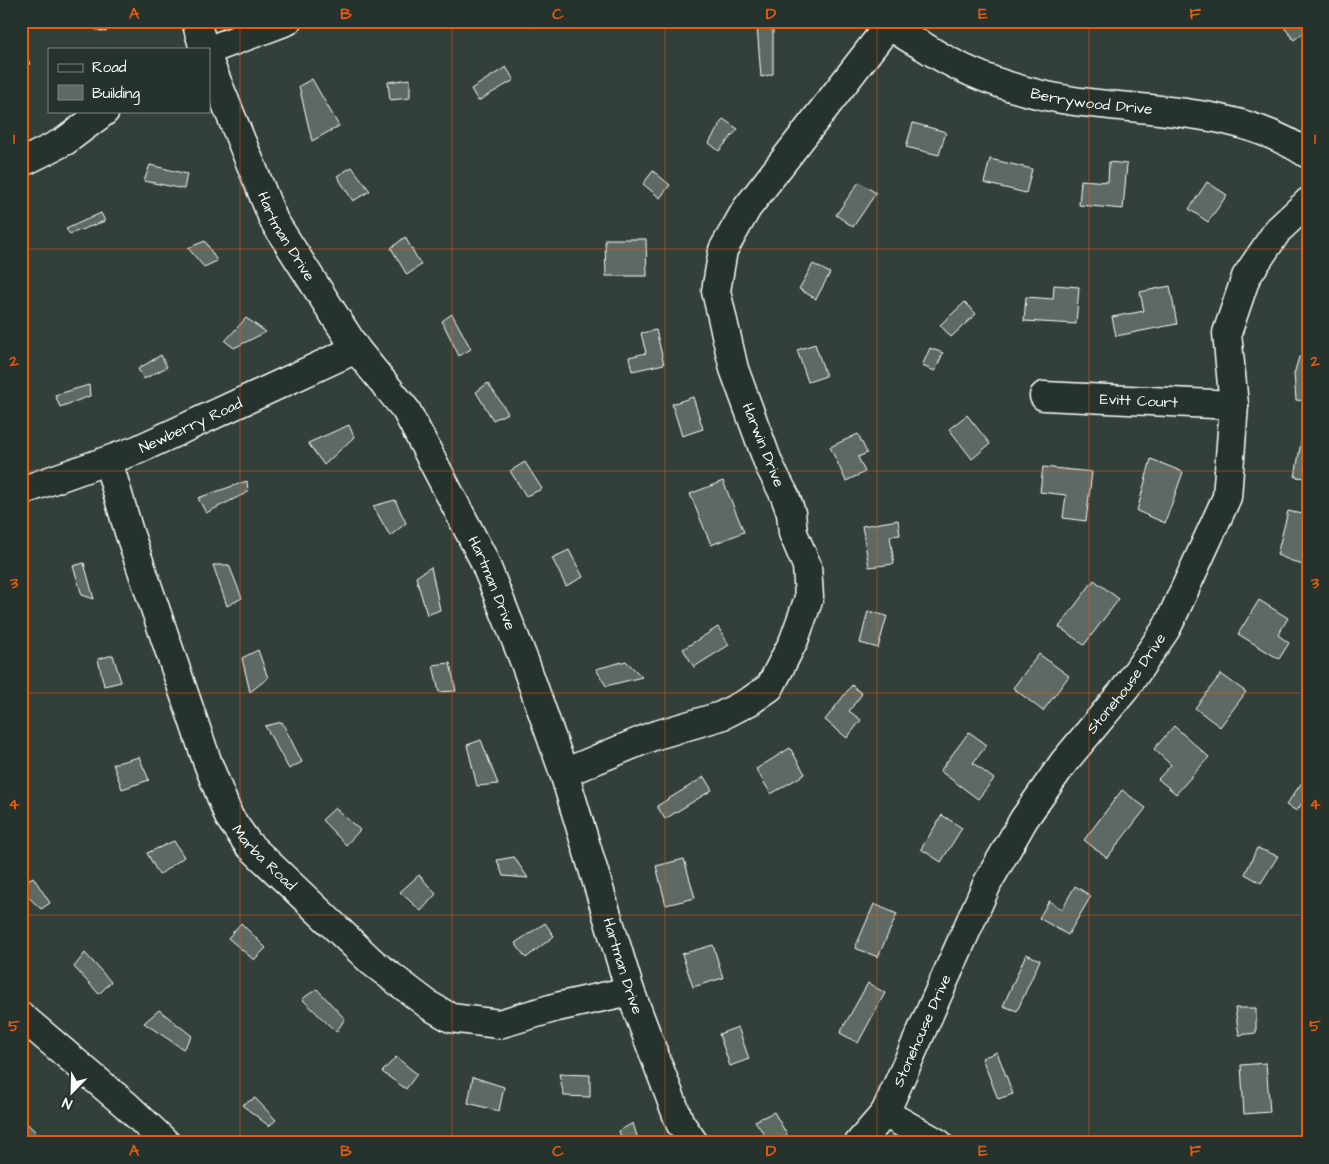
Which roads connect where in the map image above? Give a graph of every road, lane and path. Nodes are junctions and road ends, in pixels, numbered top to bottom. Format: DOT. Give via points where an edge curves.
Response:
graph roads {
  1 [pos="196,21"];
  2 [pos="287,21"];
  3 [pos="887,23"];
  4 [pos="204,48"];
  5 [pos="210,50"];
  6 [pos="210,64"];
  7 [pos="105,112"];
  8 [pos="1308,154"];
  9 [pos="27,160"];
  10 [pos="1308,202"];
  11 [pos="356,349"];
  12 [pos="1044,396"];
  13 [pos="1234,405"];
  14 [pos="108,461"];
  15 [pos="21,491"];
  16 [pos="564,773"];
  17 [pos="630,991"];
  18 [pos="21,1016"];
  19 [pos="885,1113"];
  20 [pos="166,1143"];
  21 [pos="694,1143"];
  22 [pos="859,1143"];
  23 [pos="938,1143"];
  1 -- 4 [label="street"];
  2 -- 5 [label="street"];
  3 -- 8 [label="street, Berrywood Drive" via="972,74 1023,90 1073,100 1225,118 1261,129"];
  3 -- 16 [label="street, Harwin Drive" via="747,208 724,250 716,291 734,369 762,448 785,496 794,533 807,566 809,598 794,640 770,686 750,701 721,716 653,736"];
  6 -- 11 [label="street, Hartman Drive" via="274,222"];
  7 -- 9 [label="street" via="65,141"];
  10 -- 13 [label="street, Stonehouse Drive" via="1278,230 1246,277 1227,333"];
  11 -- 14 [label="street, Newberry Road" via="225,411"];
  11 -- 16 [label="street, Hartman Drive" via="406,410 483,558"];
  12 -- 13 [label="street, Evitt Court"];
  13 -- 19 [label="street, Stonehouse Drive" via="1227,497 1166,628 1125,689 1064,762 1024,819 988,882"];
  14 -- 15 [label="street, Newberry Road"];
  14 -- 17 [label="street, Marba Road" via="207,762 229,817 248,844 372,962 450,1018 499,1024"];
  16 -- 17 [label="street, Hartman Drive"];
  17 -- 21 [label="street, Hartman Drive" via="680,1123"];
  18 -- 20 [label="street"];
  19 -- 22 [label="street, Stonehouse Drive"];
  19 -- 23 [label="street"];
}
